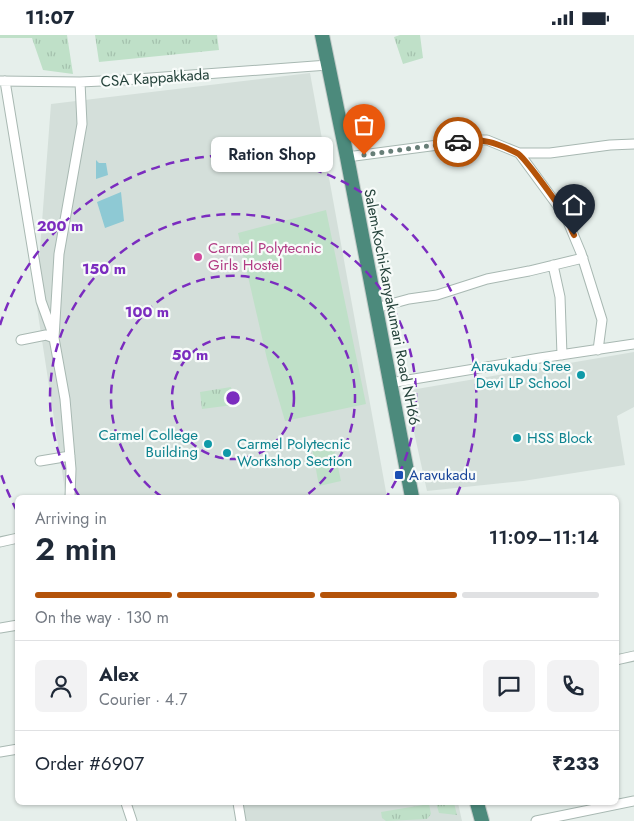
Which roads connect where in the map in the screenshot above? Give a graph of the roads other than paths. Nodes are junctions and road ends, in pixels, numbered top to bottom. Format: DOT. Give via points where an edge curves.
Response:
graph roads {
  1 [pos="322,35"];
  2 [pos="328,65"];
  3 [pos="3,81"];
  4 [pos="80,83"];
  5 [pos="634,144"];
  6 [pos="519,153"];
  7 [pos="347,157"];
  8 [pos="583,258"];
  9 [pos="553,265"];
  10 [pos="376,308"];
  11 [pos="54,339"];
  12 [pos="21,340"];
  13 [pos="634,344"];
  14 [pos="598,350"];
  15 [pos="562,355"];
  16 [pos="390,383"];
  17 [pos="70,456"];
  18 [pos="40,461"];
  19 [pos="70,495"];
  20 [pos="412,495"];
  21 [pos="15,539"];
  22 [pos="0,542"];
  23 [pos="15,626"];
  24 [pos="0,629"];
  25 [pos="634,656"];
  26 [pos="619,659"];
  27 [pos="15,750"];
  28 [pos="0,752"];
  29 [pos="634,801"];
  30 [pos="619,804"];
  31 [pos="127,805"];
  32 [pos="238,805"];
  33 [pos="478,805"];
  34 [pos="614,805"];
  35 [pos="132,821"];
  36 [pos="240,821"];
  37 [pos="482,821"];
  38 [pos="536,821"];
  1 -- 2 [label="highway, Salem-Kochi-Kanyakumari Road NH66"];
  2 -- 4 [label="street, CSA Kappakkada"];
  2 -- 7 [label="highway, Salem-Kochi-Kanyakumari Road NH66"];
  3 -- 4 [label="street, CSA Kappakkada"];
  3 -- 11 [label="street" via="41,301"];
  4 -- 11 [label="street" via="82,124 59,254"];
  5 -- 6 [label="street"];
  6 -- 7 [label="street" via="487,140 476,140"];
  6 -- 8 [label="street" via="566,217"];
  7 -- 10 [label="highway, Salem-Kochi-Kanyakumari Road NH66"];
  8 -- 9 [label="street"];
  8 -- 14 [label="street" via="602,320"];
  9 -- 10 [label="street"];
  9 -- 15 [label="street" via="560,297"];
  10 -- 16 [label="highway, Salem-Kochi-Kanyakumari Road NH66"];
  11 -- 12 [label="street" via="46,335"];
  11 -- 17 [label="street" via="65,399"];
  13 -- 14 [label="street"];
  14 -- 15 [label="street"];
  15 -- 16 [label="street"];
  16 -- 20 [label="highway, Salem-Kochi-Kanyakumari Road NH66"];
  17 -- 18 [label="street"];
  17 -- 19 [label="street"];
  21 -- 22 [label="street"];
  23 -- 24 [label="street"];
  25 -- 26 [label="street"];
  27 -- 28 [label="street"];
  29 -- 30 [label="street"];
  31 -- 35 [label="street"];
  32 -- 36 [label="street"];
  33 -- 37 [label="highway"];
  34 -- 38 [label="street"];
}
